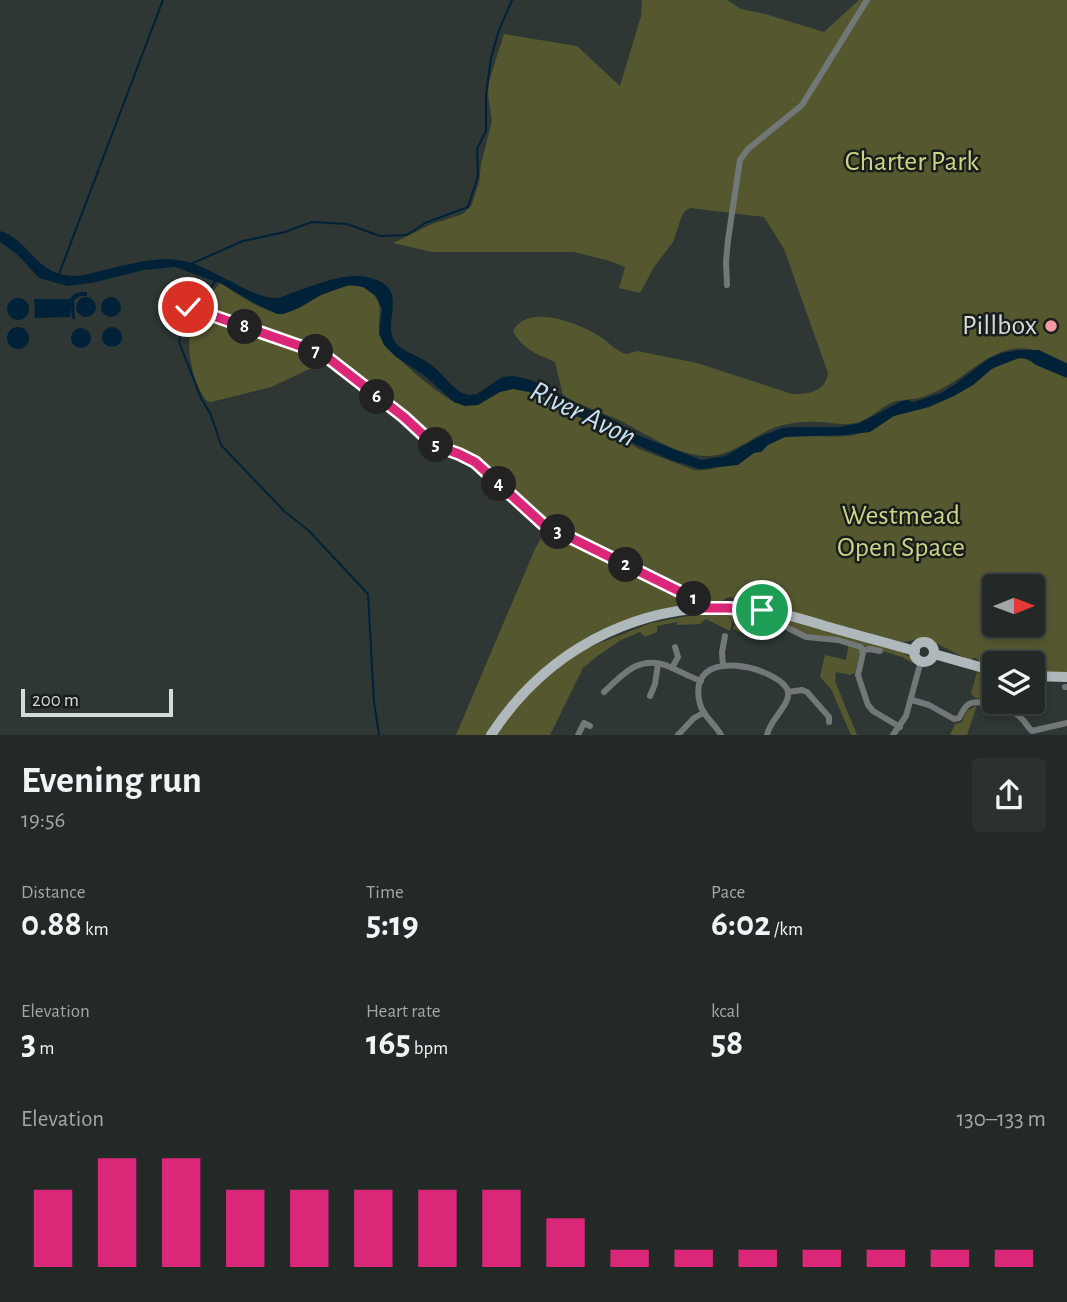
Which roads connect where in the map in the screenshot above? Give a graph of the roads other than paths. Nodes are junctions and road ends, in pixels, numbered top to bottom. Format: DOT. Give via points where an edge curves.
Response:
graph roads {
  1 [pos="867,0"];
  2 [pos="727,285"];
  3 [pos="192,308"];
  4 [pos="696,608"];
  5 [pos="764,631"];
  6 [pos="725,636"];
  7 [pos="675,647"];
  8 [pos="863,650"];
  9 [pos="880,651"];
  10 [pos="915,651"];
  11 [pos="934,654"];
  12 [pos="922,661"];
  13 [pos="658,664"];
  14 [pos="723,665"];
  15 [pos="672,668"];
  16 [pos="982,668"];
  17 [pos="1045,679"];
  18 [pos="701,681"];
  19 [pos="1066,684"];
  20 [pos="609,690"];
  21 [pos="788,692"];
  22 [pos="653,694"];
  23 [pos="912,700"];
  24 [pos="703,713"];
  25 [pos="830,719"];
  26 [pos="586,723"];
  27 [pos="1067,723"];
  28 [pos="900,727"];
  29 [pos="491,735"];
  30 [pos="578,735"];
  31 [pos="678,735"];
  32 [pos="721,735"];
  33 [pos="767,735"];
  34 [pos="893,735"];
  1 -- 2 [label="street" via="802,105 742,156 728,240"];
  3 -- 4 [label="street" via="323,354 437,446 475,462 543,524 695,599"];
  4 -- 10 [label="main road" via="762,610"];
  4 -- 29 [label="main road" via="649,617 575,650 517,699"];
  5 -- 8 [label="street" via="765,624 784,626 806,637 838,640"];
  6 -- 14 [label="street"];
  7 -- 15 [label="street" via="678,657"];
  8 -- 9 [label="street"];
  8 -- 28 [label="street" via="858,675 868,705"];
  10 -- 11 [label="main road" via="926,642"];
  10 -- 12 [label="main road"];
  11 -- 12 [label="main road"];
  11 -- 16 [label="main road"];
  12 -- 23 [label="street"];
  13 -- 15 [label="street"];
  13 -- 20 [label="street" via="635,666"];
  13 -- 22 [label="street"];
  14 -- 18 [label="street"];
  14 -- 21 [label="street" via="743,666 770,676"];
  15 -- 18 [label="street"];
  17 -- 19 [label="main road"];
  18 -- 24 [label="street"];
  21 -- 25 [label="street" via="807,692"];
  21 -- 33 [label="street"];
  23 -- 27 [label="street" via="956,720 969,704 986,703 1017,715 1033,732"];
  23 -- 28 [label="street"];
  24 -- 31 [label="street"];
  24 -- 32 [label="street"];
  26 -- 30 [label="street"];
  28 -- 34 [label="street"];
}
